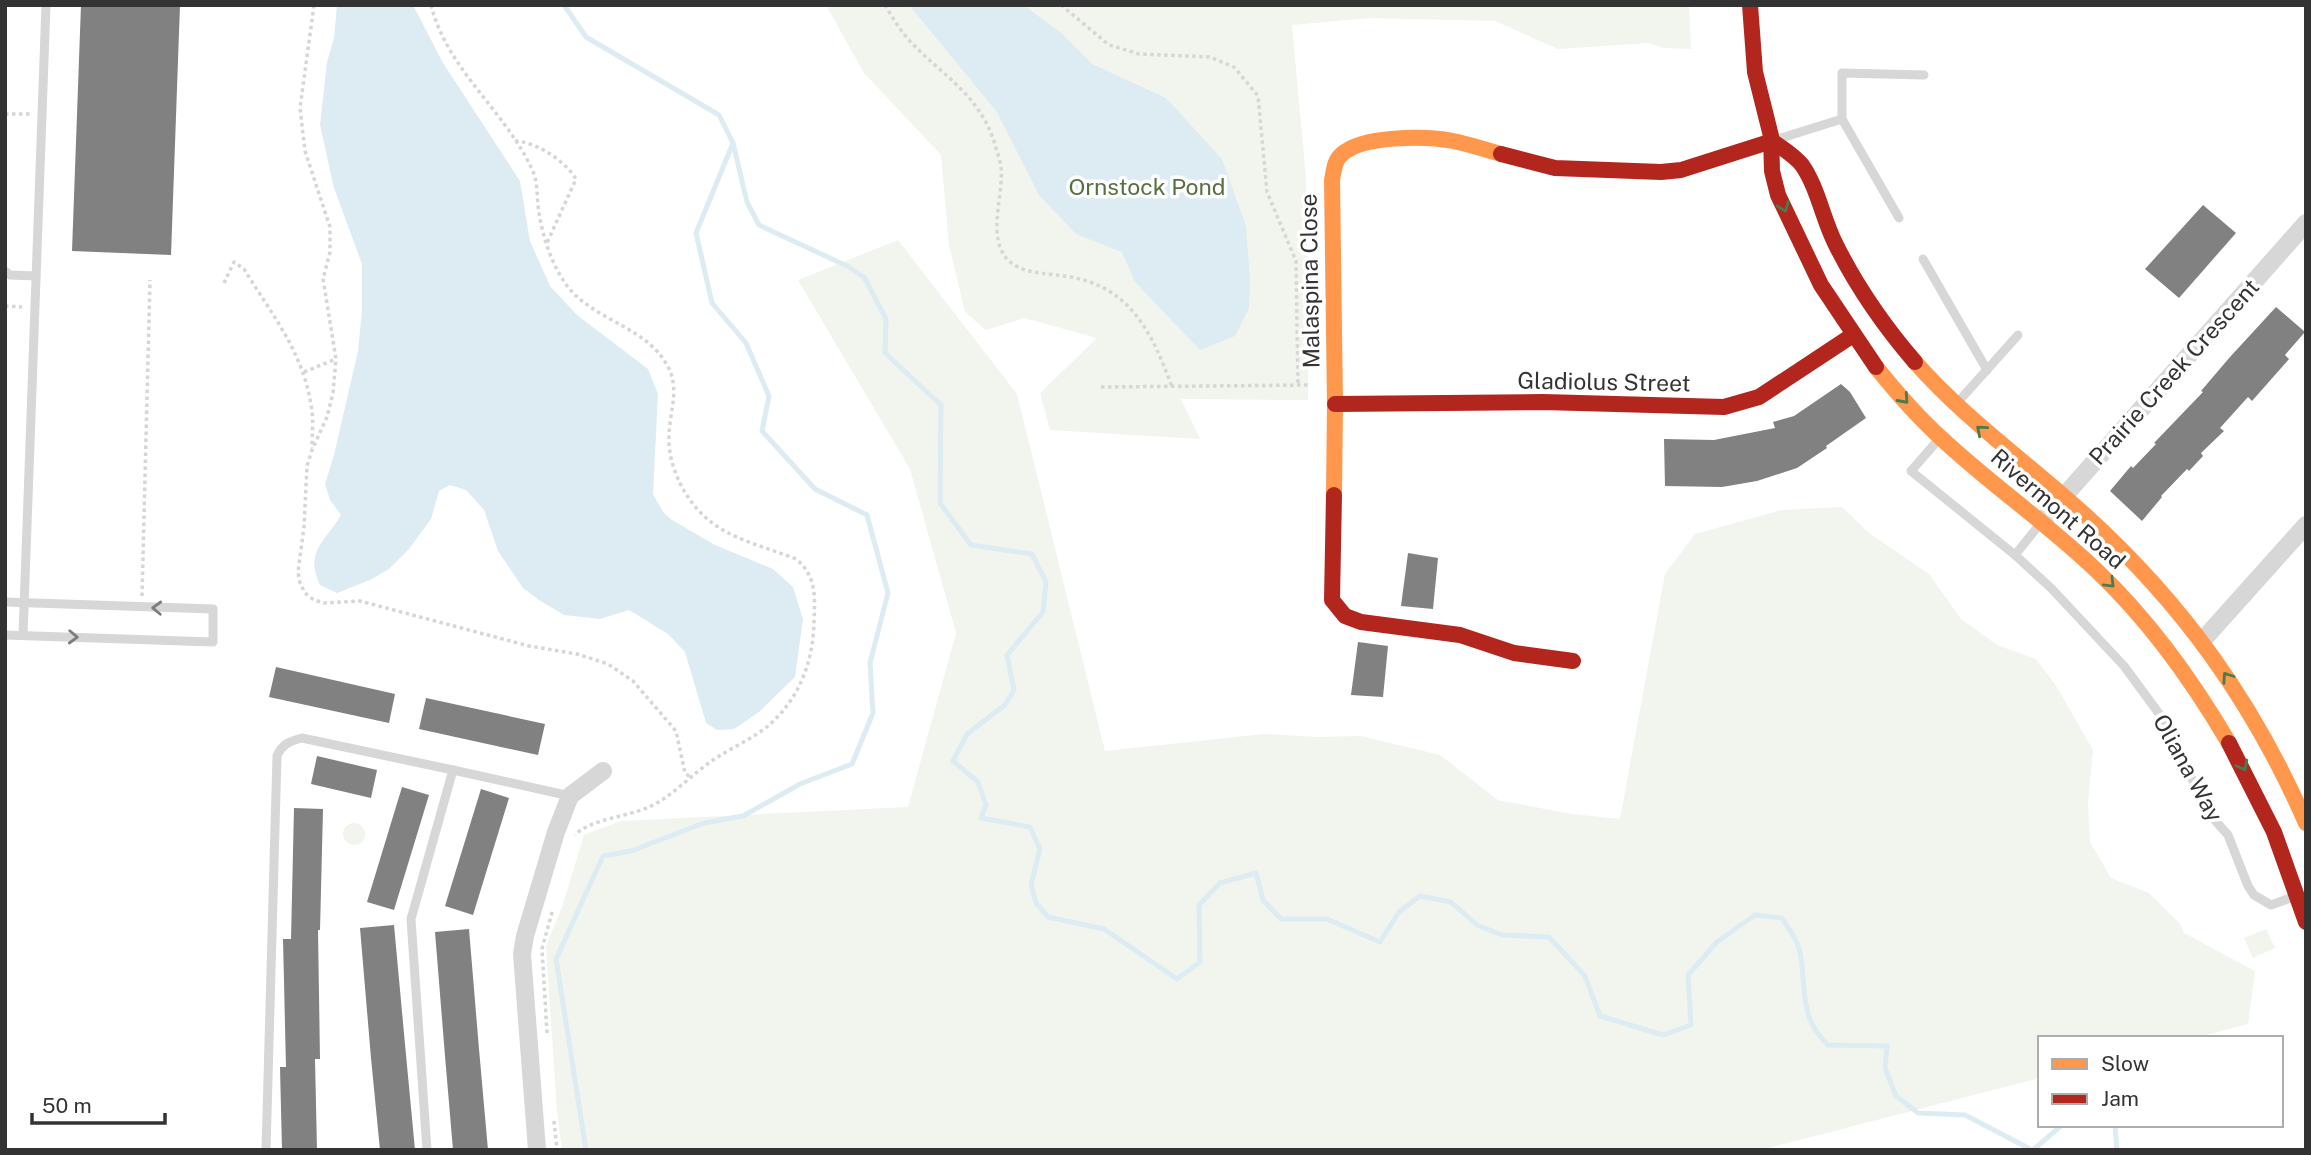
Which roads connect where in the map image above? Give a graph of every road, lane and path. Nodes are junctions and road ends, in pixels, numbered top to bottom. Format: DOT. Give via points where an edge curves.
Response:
graph roads {
  1 [pos="46,5"];
  2 [pos="314,5"];
  3 [pos="431,5"];
  4 [pos="885,5"];
  5 [pos="1061,5"];
  6 [pos="1750,5"];
  7 [pos="1924,75"];
  8 [pos="5,114"];
  9 [pos="42,115"];
  10 [pos="1842,119"];
  11 [pos="515,141"];
  12 [pos="1772,141"];
  13 [pos="1899,218"];
  14 [pos="2306,223"];
  15 [pos="547,245"];
  16 [pos="1923,259"];
  17 [pos="5,271"];
  18 [pos="36,276"];
  19 [pos="150,280"];
  20 [pos="224,283"];
  21 [pos="1853,335"];
  22 [pos="2018,335"];
  23 [pos="336,359"];
  24 [pos="1987,370"];
  25 [pos="304,372"];
  26 [pos="1298,384"];
  27 [pos="1310,385"];
  28 [pos="1101,387"];
  29 [pos="1172,387"];
  30 [pos="1335,404"];
  31 [pos="1955,406"];
  32 [pos="1941,437"];
  33 [pos="312,450"];
  34 [pos="2064,496"];
  35 [pos="2042,521"];
  36 [pos="2306,525"];
  37 [pos="2015,555"];
  38 [pos="5,602"];
  39 [pos="24,603"];
  40 [pos="141,607"];
  41 [pos="5,635"];
  42 [pos="23,635"];
  43 [pos="2202,641"];
  44 [pos="1573,661"];
  45 [pos="453,770"];
  46 [pos="603,771"];
  47 [pos="690,777"];
  48 [pos="570,796"];
  49 [pos="2304,814"];
  50 [pos="573,836"];
  51 [pos="2298,896"];
  52 [pos="555,903"];
  53 [pos="2306,922"];
  54 [pos="547,1033"];
  55 [pos="554,1114"];
  56 [pos="266,1150"];
  57 [pos="427,1150"];
  58 [pos="537,1150"];
  59 [pos="557,1150"];
  1 -- 9 [label="lane"];
  2 -- 23 [label="path" via="300,108 305,151 330,228 323,279"];
  3 -- 11 [label="path" via="462,71"];
  4 -- 29 [label="path" via="909,40 979,108 1001,165 998,243 1007,259 1020,269 1093,283 1122,300 1153,337"];
  5 -- 26 [label="path" via="1109,45 1139,54 1210,57 1234,67 1258,96 1267,192 1296,261"];
  6 -- 12 [label="street, Rivermont Road" via="1755,76"];
  7 -- 10 [label="lane" via="1842,73"];
  8 -- 9 [label="path"];
  9 -- 18 [label="lane"];
  10 -- 12 [label="lane"];
  10 -- 13 [label="lane"];
  11 -- 15 [label="path" via="536,180"];
  11 -- 15 [label="path" via="537,147 566,166 576,179"];
  12 -- 21 [label="street, Rivermont Road, one-way" via="1773,177 1785,211 1807,260"];
  12 -- 30 [label="street, Malaspina Close" via="1682,170 1661,172 1555,168 1471,144 1429,139 1373,141 1347,149 1332,171"];
  12 -- 31 [label="street, Rivermont Road" via="1802,164 1833,240 1881,320"];
  14 -- 34 [label="street, Prairie Creek Crescent"];
  15 -- 47 [label="path" via="568,287 659,352 669,367 674,400 668,438 674,469 688,498 709,521 736,538 796,559 816,591 814,631 803,683 767,726"];
  16 -- 24 [label="lane"];
  17 -- 18 [label="lane"];
  18 -- 39 [label="lane"];
  19 -- 40 [label="path"];
  20 -- 25 [label="path" via="234,262 243,269 290,341"];
  21 -- 30 [label="street, Gladiolus Street" via="1759,397 1724,407 1543,402"];
  21 -- 32 [label="street, Rivermont Road, one-way" via="1882,375"];
  22 -- 24 [label="lane"];
  23 -- 25 [label="path"];
  23 -- 33 [label="path" via="327,417"];
  24 -- 31 [label="lane"];
  25 -- 33 [label="path" via="312,407"];
  26 -- 27 [label="path"];
  26 -- 29 [label="path"];
  28 -- 29 [label="path"];
  30 -- 44 [label="street, Malaspina Close" via="1332,600 1338,609 1361,622 1460,635 1514,653"];
  34 -- 31 [label="street, Rivermont Road, one-way"];
  32 -- 35 [label="street, Rivermont Road"];
  32 -- 37 [label="lane, Oliana Way" via="1911,471"];
  33 -- 47 [label="path" via="298,572 305,593 324,603 360,601 608,664 634,681 676,731 685,773"];
  34 -- 35 [label="street, Prairie Creek Crescent"];
  34 -- 43 [label="street, Rivermont Road" via="2143,571"];
  35 -- 37 [label="lane"];
  35 -- 51 [label="street, Rivermont Road, one-way" via="2117,590 2194,685 2250,779"];
  36 -- 43 [label="street"];
  37 -- 51 [label="lane, Oliana Way" via="2124,666 2174,734 2182,760 2212,817 2228,835 2254,895 2271,905"];
  38 -- 39 [label="lane"];
  39 -- 40 [label="lane"];
  39 -- 42 [label="lane"];
  42 -- 40 [label="lane, one-way" via="212,642 213,610"];
  41 -- 42 [label="lane"];
  49 -- 43 [label="street, Rivermont Road, one-way" via="2256,722"];
  45 -- 48 [label="lane"];
  45 -- 56 [label="lane" via="302,738 290,741 277,756"];
  45 -- 57 [label="lane" via="411,919"];
  46 -- 48 [label="street"];
  47 -- 50 [label="path" via="660,802 583,827"];
  48 -- 58 [label="street" via="522,954"];
  51 -- 53 [label="street, Rivermont Road"];
  52 -- 54 [label="path" via="542,949"];
  55 -- 59 [label="path"];
}
